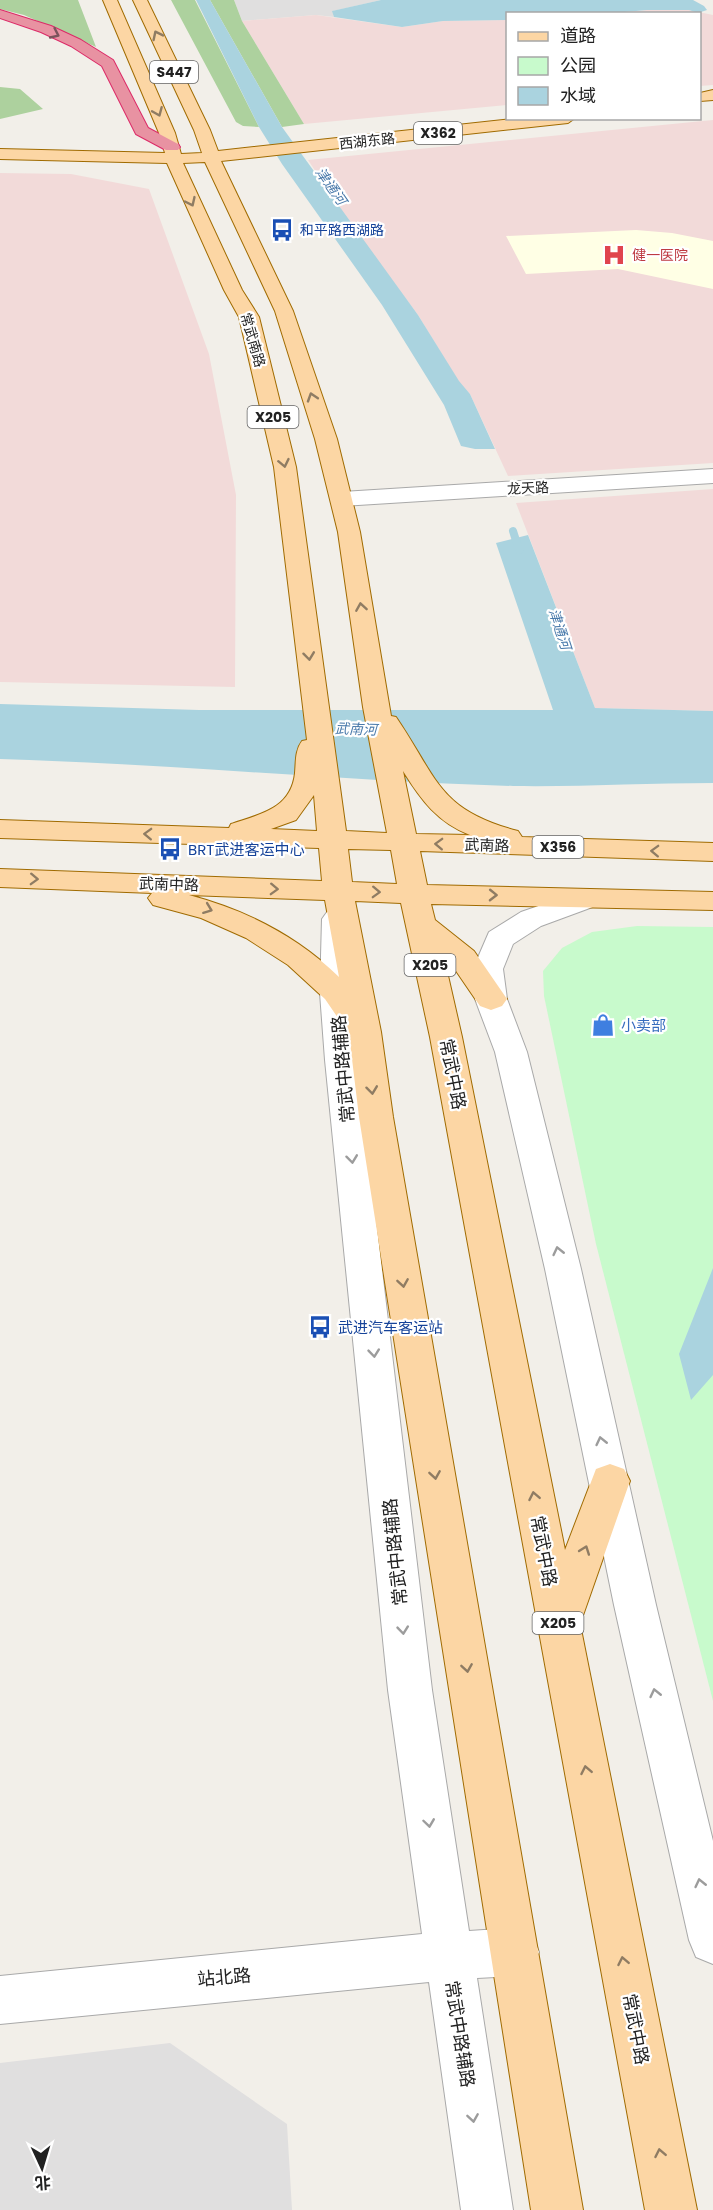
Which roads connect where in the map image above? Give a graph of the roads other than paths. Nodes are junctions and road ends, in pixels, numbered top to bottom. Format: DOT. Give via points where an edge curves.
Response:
graph roads {
  1 [pos="110,0"];
  2 [pos="140,0"];
  3 [pos="0,14"];
  4 [pos="506,116"];
  5 [pos="546,120"];
  6 [pos="306,142"];
  7 [pos="0,143"];
  8 [pos="210,151"];
  9 [pos="173,153"];
  10 [pos="0,154"];
  11 [pos="713,476"];
  12 [pos="342,499"];
  13 [pos="376,706"];
  14 [pos="317,787"];
  15 [pos="0,829"];
  16 [pos="190,836"];
  17 [pos="333,840"];
  18 [pos="403,842"];
  19 [pos="621,849"];
  20 [pos="713,852"];
  21 [pos="0,878"];
  22 [pos="68,880"];
  23 [pos="338,891"];
  24 [pos="588,898"];
  25 [pos="713,901"];
  26 [pos="417,909"];
  27 [pos="336,993"];
  28 [pos="491,999"];
  29 [pos="365,1032"];
  30 [pos="610,1481"];
  31 [pos="558,1625"];
  32 [pos="713,1940"];
  33 [pos="515,1952"];
  34 [pos="448,1956"];
  35 [pos="0,2000"];
  36 [pos="487,2210"];
  37 [pos="557,2210"];
  38 [pos="671,2210"];
  1 -- 9 [label="main road, 常武南路 / S447, one-way"];
  8 -- 2 [label="main road, S447, one-way"];
  3 -- 9 [label="highway, one-way" via="46,29 108,63 142,131"];
  4 -- 6 [label="main road, 西湖东路 / X362"];
  5 -- 6 [label="main road, 西湖东路 / X362"];
  6 -- 8 [label="main road, X362"];
  7 -- 9 [label="main road, X362"];
  8 -- 9 [label="main road, X362"];
  12 -- 8 [label="main road, X205, one-way" via="284,311"];
  9 -- 10 [label="main road, X362"];
  9 -- 14 [label="main road, 常武南路 / X205, one-way" via="183,183 249,316 285,467 315,704"];
  11 -- 12 [label="street, 龙天路"];
  13 -- 12 [label="main road, X205, one-way"];
  13 -- 18 [label="main road, X205"];
  13 -- 19 [label="main road" via="447,812 494,835"];
  14 -- 16 [label="main road" via="286,814 248,829"];
  14 -- 17 [label="main road, X205"];
  16 -- 15 [label="main road, X356, one-way"];
  16 -- 17 [label="main road, X356"];
  17 -- 18 [label="main road, 武南路 / X356"];
  17 -- 23 [label="main road, X205"];
  19 -- 18 [label="main road, 武南路 / X356, one-way"];
  18 -- 26 [label="main road, X205"];
  20 -- 19 [label="main road, 武南路 / X356, one-way"];
  21 -- 22 [label="main road, 武南中路, one-way"];
  22 -- 23 [label="main road, 武南中路, one-way"];
  22 -- 27 [label="main road, one-way" via="191,903 247,924 297,958"];
  23 -- 26 [label="main road, one-way"];
  23 -- 27 [label="street, 常武中路辅路"];
  23 -- 29 [label="main road, X205"];
  24 -- 25 [label="main road"];
  26 -- 24 [label="main road, one-way"];
  24 -- 28 [label="street" via="531,919 500,939 488,969"];
  26 -- 28 [label="main road" via="463,958"];
  31 -- 26 [label="main road, 常武中路 / X205, one-way" via="446,1037"];
  27 -- 29 [label="main road"];
  27 -- 34 [label="street, 常武中路辅路, one-way" via="340,1060 410,1690"];
  30 -- 28 [label="street, one-way" via="511,1052"];
  29 -- 33 [label="main road, X205, one-way"];
  31 -- 30 [label="main road, one-way"];
  32 -- 30 [label="street, one-way"];
  38 -- 31 [label="main road, 常武中路 / X205, one-way"];
  33 -- 34 [label="street, 站北路"];
  33 -- 37 [label="main road, X205"];
  34 -- 35 [label="street, 站北路"];
  34 -- 36 [label="street, 常武中路辅路, one-way"];
}
